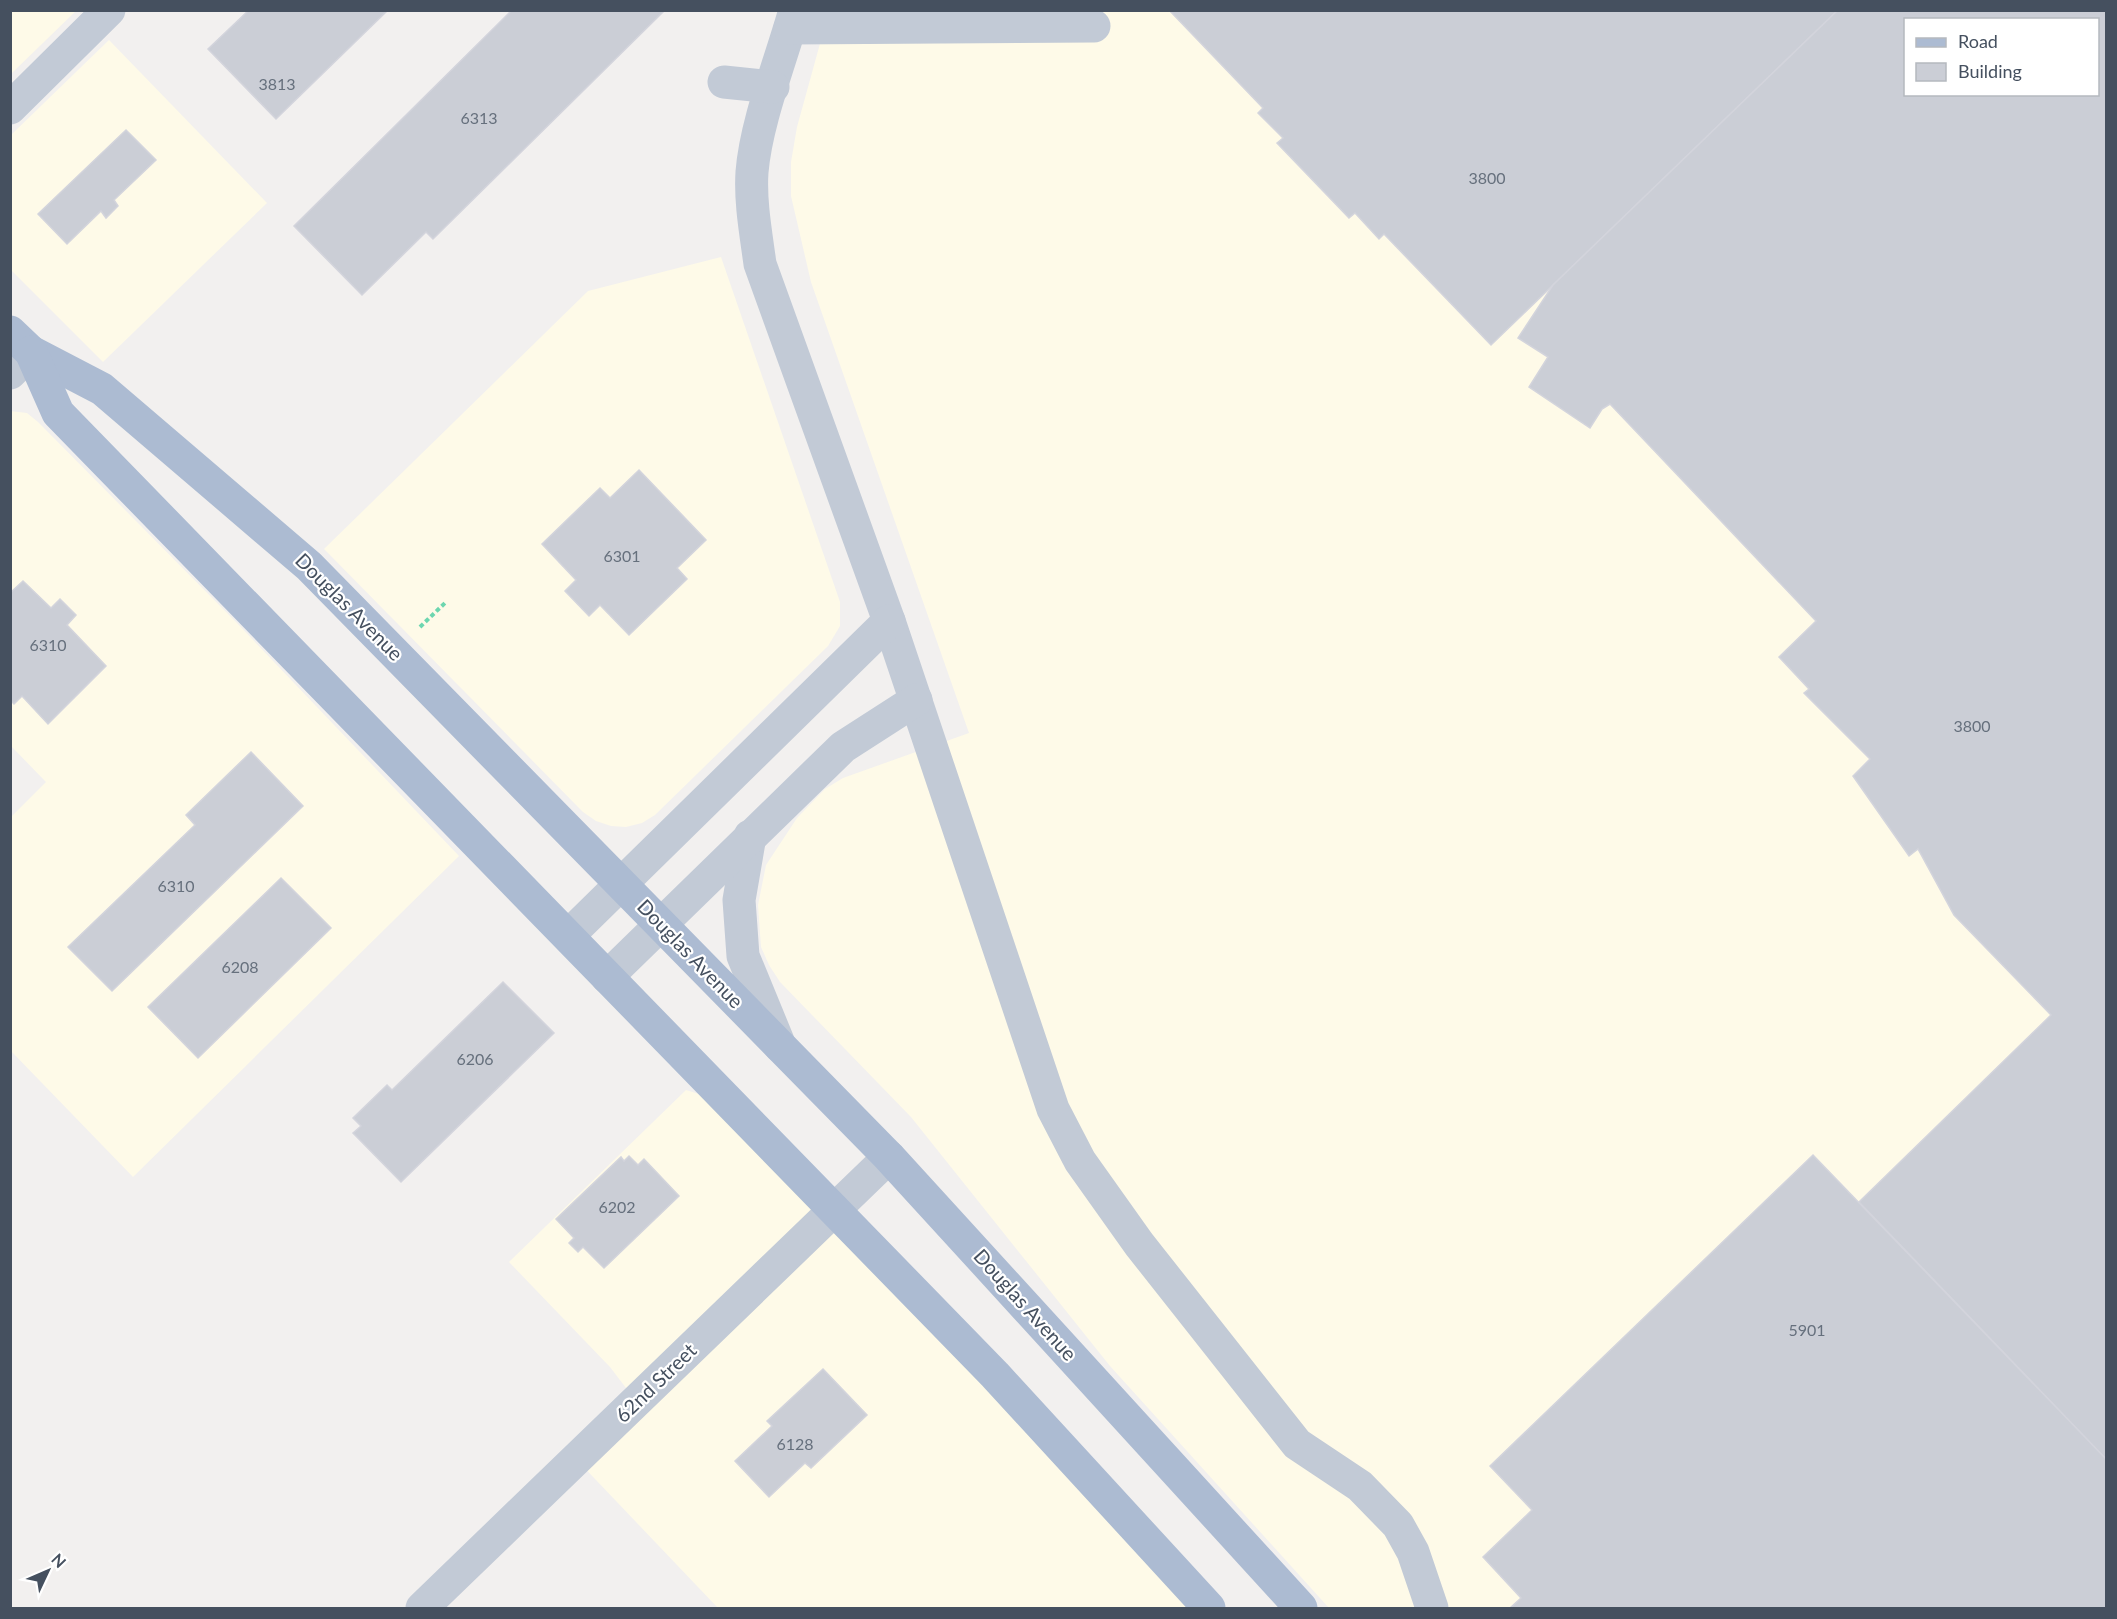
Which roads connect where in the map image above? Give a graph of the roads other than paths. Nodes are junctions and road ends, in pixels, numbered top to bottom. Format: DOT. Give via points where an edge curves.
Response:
graph roads {
  1 [pos="109,10"];
  2 [pos="792,19"];
  3 [pos="1094,26"];
  4 [pos="724,82"];
  5 [pos="773,87"];
  6 [pos="10,108"];
  7 [pos="17,352"];
  8 [pos="890,621"];
  9 [pos="916,700"];
  10 [pos="750,836"];
  11 [pos="621,882"];
  12 [pos="660,923"];
  13 [pos="568,936"];
  14 [pos="607,976"];
  15 [pos="781,1048"];
  16 [pos="889,1157"];
  17 [pos="835,1210"];
  18 [pos="422,1608"];
  19 [pos="1209,1608"];
  20 [pos="1301,1608"];
  21 [pos="1432,1608"];
  1 -- 6 [label="street"];
  2 -- 3 [label="street"];
  2 -- 5 [label="street"];
  4 -- 5 [label="street"];
  5 -- 8 [label="street" via="752,171 760,264"];
  7 -- 11 [label="main road, Douglas Avenue" via="102,389 309,566"];
  7 -- 13 [label="main road, Douglas Avenue" via="58,413"];
  8 -- 9 [label="street"];
  8 -- 11 [label="street"];
  9 -- 10 [label="street" via="843,747"];
  9 -- 21 [label="street" via="1053,1108 1080,1161 1139,1244 1297,1444 1360,1486 1398,1525 1413,1552"];
  10 -- 12 [label="street"];
  10 -- 15 [label="street" via="739,900 743,957"];
  11 -- 12 [label="main road, Douglas Avenue"];
  11 -- 13 [label="street"];
  12 -- 14 [label="street"];
  12 -- 15 [label="main road, Douglas Avenue"];
  13 -- 14 [label="main road, Douglas Avenue"];
  14 -- 17 [label="main road, Douglas Avenue"];
  15 -- 16 [label="main road, Douglas Avenue"];
  16 -- 17 [label="street, 62nd Street"];
  16 -- 20 [label="main road, Douglas Avenue"];
  17 -- 18 [label="street, 62nd Street"];
  17 -- 19 [label="main road, Douglas Avenue" via="1086,1472"];
}
